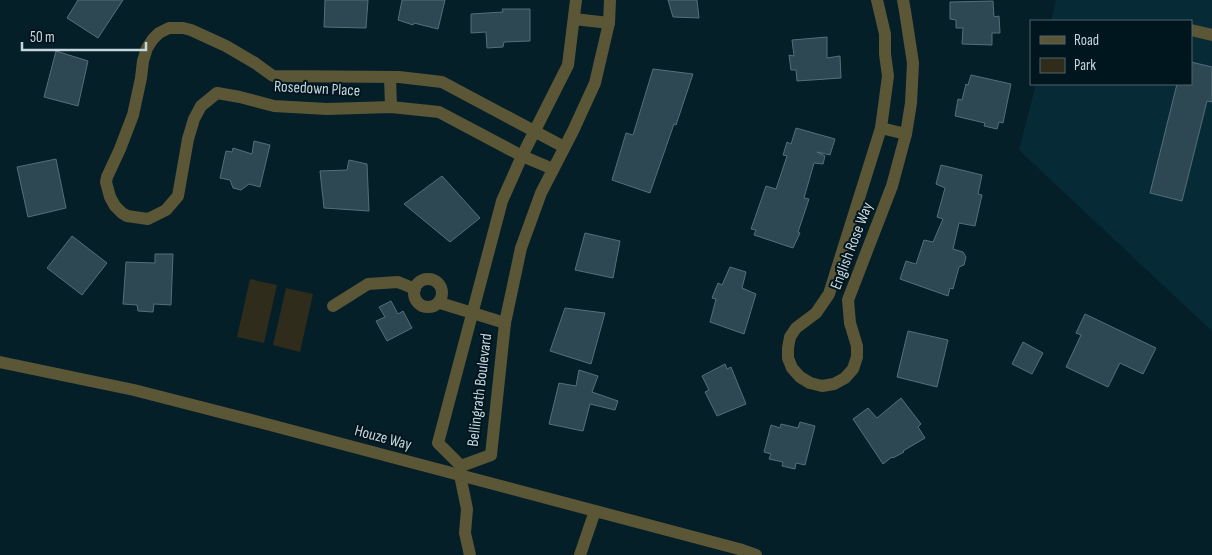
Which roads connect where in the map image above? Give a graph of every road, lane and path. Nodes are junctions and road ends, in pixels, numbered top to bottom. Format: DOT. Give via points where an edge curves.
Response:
graph roads {
  1 [pos="576,0"];
  2 [pos="610,0"];
  3 [pos="876,0"];
  4 [pos="903,0"];
  5 [pos="574,19"];
  6 [pos="608,23"];
  7 [pos="1192,30"];
  8 [pos="1212,35"];
  9 [pos="390,77"];
  10 [pos="391,108"];
  11 [pos="881,128"];
  12 [pos="535,132"];
  13 [pos="906,134"];
  14 [pos="564,147"];
  15 [pos="522,156"];
  16 [pos="552,169"];
  17 [pos="415,289"];
  18 [pos="829,294"];
  19 [pos="848,300"];
  20 [pos="440,303"];
  21 [pos="333,306"];
  22 [pos="472,313"];
  23 [pos="505,323"];
  24 [pos="0,362"];
  25 [pos="460,470"];
  26 [pos="595,511"];
  27 [pos="470,555"];
  28 [pos="580,555"];
  29 [pos="756,555"];
  1 -- 5 [label="street, Bellingrath Boulevard"];
  2 -- 6 [label="street, Bellingrath Boulevard"];
  3 -- 11 [label="street, English Rose Way" via="885,34 888,76"];
  4 -- 13 [label="street, English Rose Way" via="913,63"];
  5 -- 6 [label="street"];
  5 -- 12 [label="street, Bellingrath Boulevard" via="568,65"];
  6 -- 14 [label="street, Bellingrath Boulevard" via="595,83"];
  7 -- 8 [label="street"];
  9 -- 10 [label="street"];
  9 -- 10 [label="street, Rosedown Place" via="273,76 226,46 191,30 168,28 159,33 147,48 133,116 107,177 110,197 127,216 148,218 166,210 178,196 194,118 201,106 217,93 274,106"];
  9 -- 12 [label="street, Rosedown Place" via="442,82"];
  10 -- 15 [label="street, Rosedown Place" via="439,112"];
  11 -- 13 [label="street"];
  11 -- 18 [label="street, English Rose Way"];
  12 -- 14 [label="street, Rosedown Place"];
  12 -- 15 [label="street, Bellingrath Boulevard"];
  13 -- 19 [label="street, English Rose Way" via="892,186"];
  14 -- 16 [label="street, Bellingrath Boulevard"];
  15 -- 16 [label="street, Rosedown Place"];
  15 -- 22 [label="street, Bellingrath Boulevard" via="502,201"];
  16 -- 23 [label="street, Bellingrath Boulevard" via="521,248"];
  17 -- 20 [label="street" via="416,300 424,307"];
  17 -- 20 [label="street" via="427,279 438,282 443,292"];
  17 -- 21 [label="street" via="398,282 368,284"];
  18 -- 19 [label="street"];
  18 -- 19 [label="street, English Rose Way" via="816,313 796,328 790,337 788,358 792,368 810,384 834,384 853,369 857,346"];
  20 -- 22 [label="street"];
  22 -- 23 [label="street"];
  22 -- 25 [label="street, Bellingrath Boulevard" via="438,443"];
  23 -- 25 [label="street, Bellingrath Boulevard" via="491,455"];
  24 -- 25 [label="street, Houze Way" via="134,390"];
  25 -- 26 [label="street, Houze Way"];
  25 -- 27 [label="street"];
  26 -- 28 [label="street"];
  26 -- 29 [label="street, Houze Way"];
}
